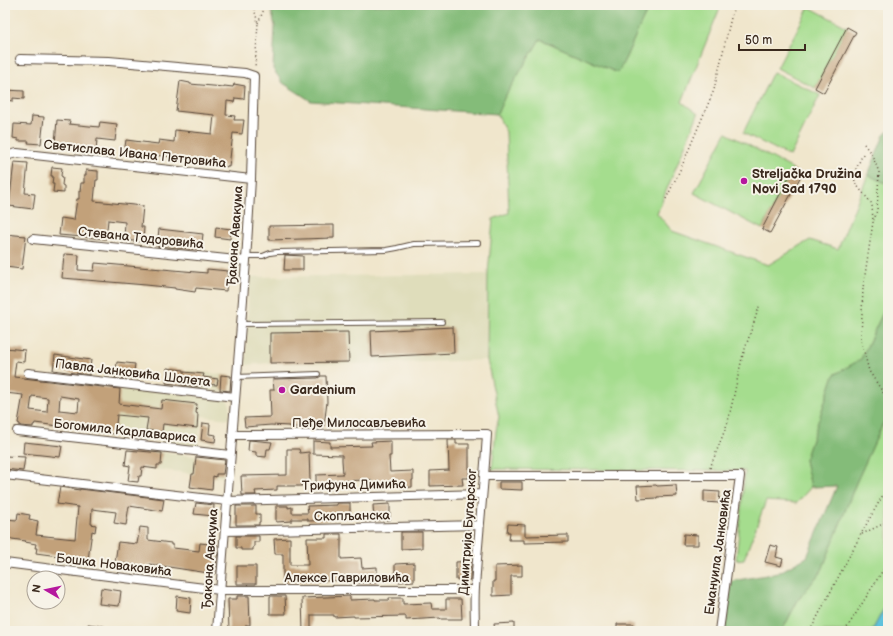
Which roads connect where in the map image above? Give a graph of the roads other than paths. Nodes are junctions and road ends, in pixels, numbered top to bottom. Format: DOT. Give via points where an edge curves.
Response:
graph roads {
  1 [pos="20,59"];
  2 [pos="5,158"];
  3 [pos="251,179"];
  4 [pos="33,239"];
  5 [pos="478,243"];
  6 [pos="246,259"];
  7 [pos="442,322"];
  8 [pos="241,324"];
  9 [pos="28,373"];
  10 [pos="318,374"];
  11 [pos="236,377"];
  12 [pos="235,397"];
  13 [pos="18,431"];
  14 [pos="487,434"];
  15 [pos="232,435"];
  16 [pos="230,455"];
  17 [pos="5,475"];
  18 [pos="484,476"];
  19 [pos="482,494"];
  20 [pos="227,500"];
  21 [pos="479,525"];
  22 [pos="225,531"];
  23 [pos="5,563"];
  24 [pos="220,590"];
  25 [pos="474,590"];
  26 [pos="217,631"];
  27 [pos="474,631"];
  28 [pos="719,631"];
  1 -- 3 [label="street, Ђакона Авакума" via="109,61 245,73 254,76"];
  2 -- 3 [label="street, Светислава Ивана Петровића" via="17,153"];
  3 -- 6 [label="street, Ђакона Авакума"];
  4 -- 6 [label="street, Стевана Тодоровића"];
  5 -- 6 [label="lane" via="420,244 386,250 277,252"];
  6 -- 8 [label="street, Ђакона Авакума"];
  7 -- 8 [label="lane"];
  8 -- 11 [label="street, Ђакона Авакума"];
  9 -- 12 [label="street, Павла Јанковића Шолета"];
  10 -- 11 [label="lane"];
  11 -- 12 [label="street, Ђакона Авакума"];
  12 -- 15 [label="street, Ђакона Авакума"];
  13 -- 16 [label="street, Богомила Карлавариса"];
  14 -- 15 [label="street, Пеђе Милосављевића"];
  14 -- 18 [label="street, Димитрија Бугарског"];
  15 -- 16 [label="street, Ђакона Авакума"];
  16 -- 20 [label="street, Ђакона Авакума"];
  17 -- 20 [label="street, Трифуна Димића"];
  18 -- 19 [label="street, Димитрија Бугарског"];
  18 -- 28 [label="street, Емануила Јанковића" via="740,476"];
  19 -- 20 [label="street, Трифуна Димића"];
  19 -- 21 [label="street, Димитрија Бугарског"];
  20 -- 22 [label="street, Ђакона Авакума"];
  21 -- 22 [label="street, Скопљанска"];
  21 -- 25 [label="street, Димитрија Бугарског"];
  22 -- 24 [label="street, Ђакона Авакума"];
  23 -- 24 [label="street, Бошка Новаковића"];
  24 -- 25 [label="street, Алексе Гавриловића"];
  24 -- 26 [label="street, Ђакона Авакума"];
  25 -- 27 [label="street, Димитрија Бугарског"];
}
